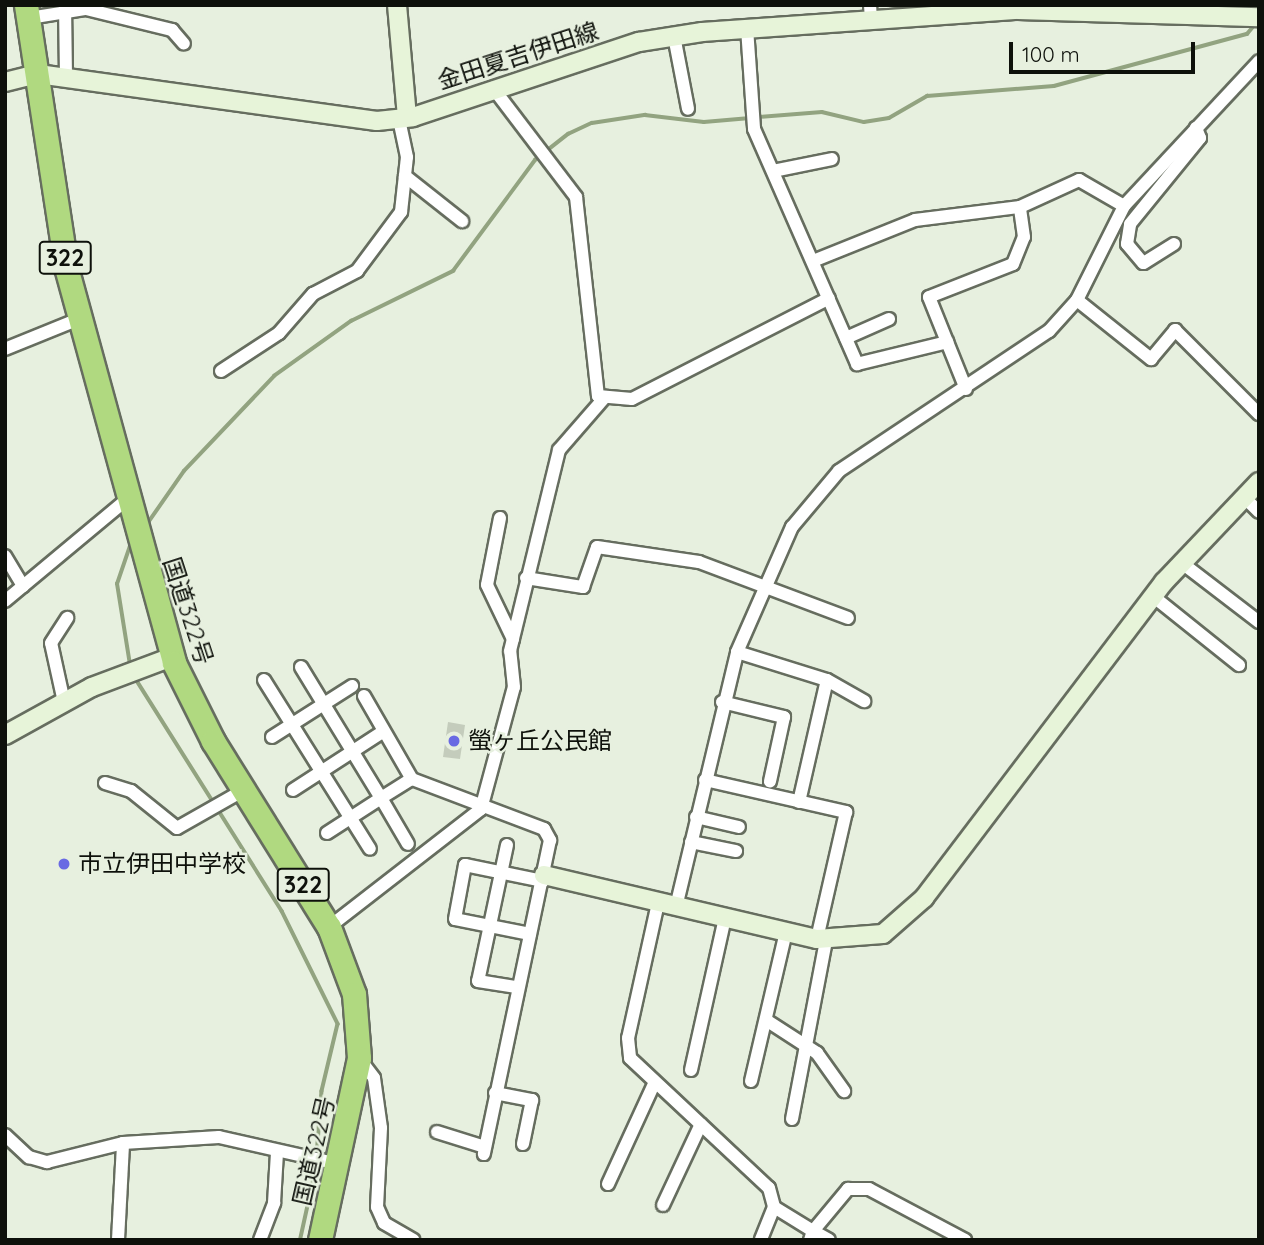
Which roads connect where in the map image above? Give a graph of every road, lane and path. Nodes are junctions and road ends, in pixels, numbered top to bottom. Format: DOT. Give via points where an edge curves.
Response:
graph roads {
  1 [pos="397,5"];
  2 [pos="65,8"];
  3 [pos="1023,8"];
  4 [pos="28,12"];
  5 [pos="1240,12"];
  6 [pos="871,13"];
  7 [pos="747,28"];
  8 [pos="674,36"];
  9 [pos="184,44"];
  10 [pos="1259,61"];
  11 [pos="38,74"];
  12 [pos="66,77"];
  13 [pos="5,82"];
  14 [pos="493,88"];
  15 [pos="688,108"];
  16 [pos="403,118"];
  17 [pos="1196,128"];
  18 [pos="832,159"];
  19 [pos="773,171"];
  20 [pos="405,176"];
  21 [pos="1124,206"];
  22 [pos="1020,207"];
  23 [pos="462,221"];
  24 [pos="1174,244"];
  25 [pos="813,261"];
  26 [pos="829,298"];
  27 [pos="1077,300"];
  28 [pos="79,319"];
  29 [pos="889,319"];
  30 [pos="846,338"];
  31 [pos="947,342"];
  32 [pos="5,349"];
  33 [pos="221,371"];
  34 [pos="966,389"];
  35 [pos="605,397"];
  36 [pos="1259,414"];
  37 [pos="1259,482"];
  38 [pos="1244,497"];
  39 [pos="126,503"];
  40 [pos="1259,512"];
  41 [pos="500,519"];
  42 [pos="5,556"];
  43 [pos="1182,563"];
  44 [pos="526,578"];
  45 [pos="23,586"];
  46 [pos="764,588"];
  47 [pos="1154,597"];
  48 [pos="5,601"];
  49 [pos="66,618"];
  50 [pos="848,618"];
  51 [pos="1259,622"];
  52 [pos="513,639"];
  53 [pos="737,652"];
  54 [pos="172,657"];
  55 [pos="1239,665"];
  56 [pos="301,667"];
  57 [pos="264,680"];
  58 [pos="827,680"];
  59 [pos="352,686"];
  60 [pos="364,696"];
  61 [pos="864,701"];
  62 [pos="64,702"];
  63 [pos="722,702"];
  64 [pos="324,704"];
  65 [pos="292,724"];
  66 [pos="384,731"];
  67 [pos="5,735"];
  68 [pos="272,737"];
  69 [pos="353,752"];
  70 [pos="321,772"];
  71 [pos="412,779"];
  72 [pos="705,780"];
  73 [pos="770,781"];
  74 [pos="105,783"];
  75 [pos="244,790"];
  76 [pos="293,790"];
  77 [pos="381,798"];
  78 [pos="799,802"];
  79 [pos="481,809"];
  80 [pos="696,817"];
  81 [pos="350,818"];
  82 [pos="740,827"];
  83 [pos="327,832"];
  84 [pos="691,842"];
  85 [pos="408,844"];
  86 [pos="507,845"];
  87 [pos="370,849"];
  88 [pos="736,851"];
  89 [pos="501,872"];
  90 [pos="544,878"];
  91 [pos="658,903"];
  92 [pos="677,907"];
  93 [pos="725,918"];
  94 [pos="490,926"];
  95 [pos="328,927"];
  96 [pos="786,932"];
  97 [pos="530,934"];
  98 [pos="821,940"];
  99 [pos="517,987"];
  100 [pos="766,1020"];
  101 [pos="808,1049"];
  102 [pos="359,1058"];
  103 [pos="691,1070"];
  104 [pos="751,1081"];
  105 [pos="655,1082"];
  106 [pos="844,1091"];
  107 [pos="495,1093"];
  108 [pos="792,1119"];
  109 [pos="701,1124"];
  110 [pos="437,1132"];
  111 [pos="5,1135"];
  112 [pos="123,1143"];
  113 [pos="523,1144"];
  114 [pos="277,1152"];
  115 [pos="333,1163"];
  116 [pos="608,1184"];
  117 [pos="663,1205"];
  118 [pos="774,1207"];
  119 [pos="812,1236"];
  120 [pos="118,1240"];
  121 [pos="261,1240"];
  122 [pos="320,1240"];
  123 [pos="413,1240"];
  124 [pos="761,1240"];
  125 [pos="829,1240"];
  126 [pos="965,1240"];
  1 -- 16 [label="street"];
  2 -- 4 [label="street"];
  2 -- 9 [label="street" via="172,30"];
  2 -- 12 [label="street"];
  3 -- 5 [label="street, 金田夏吉伊田線"];
  3 -- 6 [label="street, 金田夏吉伊田線"];
  4 -- 11 [label="highway, 国道322号 / 322"];
  6 -- 7 [label="street, 金田夏吉伊田線"];
  7 -- 8 [label="street, 金田夏吉伊田線"];
  7 -- 19 [label="street" via="752,117"];
  8 -- 14 [label="street, 金田夏吉伊田線"];
  8 -- 15 [label="street"];
  10 -- 17 [label="street"];
  11 -- 12 [label="street, 金田夏吉伊田線"];
  11 -- 13 [label="street, 金田夏吉伊田線"];
  11 -- 28 [label="highway, 国道322号 / 322"];
  12 -- 16 [label="street, 金田夏吉伊田線" via="335,119"];
  14 -- 16 [label="street, 金田夏吉伊田線"];
  14 -- 35 [label="street" via="576,197 598,396"];
  16 -- 20 [label="street"];
  17 -- 21 [label="street"];
  17 -- 24 [label="street" via="1200,138 1130,224 1127,244 1143,263"];
  18 -- 19 [label="street"];
  19 -- 25 [label="street"];
  20 -- 23 [label="street"];
  20 -- 33 [label="street" via="401,212 357,271 313,294 279,333"];
  21 -- 22 [label="street" via="1079,180"];
  21 -- 27 [label="street"];
  22 -- 25 [label="street" via="915,220"];
  22 -- 31 [label="street" via="1024,237 1013,264 929,297"];
  25 -- 26 [label="street"];
  26 -- 30 [label="street"];
  26 -- 35 [label="street" via="632,399"];
  27 -- 34 [label="street" via="1049,331"];
  27 -- 36 [label="street" via="1152,359 1175,330"];
  28 -- 32 [label="street"];
  28 -- 39 [label="highway, 国道322号 / 322"];
  29 -- 30 [label="street"];
  30 -- 31 [label="street" via="857,364"];
  31 -- 34 [label="street"];
  34 -- 46 [label="street" via="839,471 792,527"];
  35 -- 44 [label="street" via="559,450"];
  37 -- 38 [label="street"];
  38 -- 40 [label="street"];
  38 -- 43 [label="street"];
  39 -- 45 [label="street"];
  39 -- 54 [label="highway, 国道322号 / 322"];
  41 -- 52 [label="street" via="487,585"];
  42 -- 45 [label="street"];
  43 -- 47 [label="street"];
  43 -- 51 [label="street"];
  44 -- 46 [label="street" via="583,587 597,547 699,562"];
  44 -- 52 [label="street"];
  45 -- 48 [label="street"];
  46 -- 50 [label="street"];
  46 -- 53 [label="street"];
  47 -- 55 [label="street"];
  47 -- 98 [label="street" via="901,924 883,934"];
  49 -- 62 [label="street" via="51,643"];
  52 -- 79 [label="street" via="514,687"];
  53 -- 58 [label="street"];
  53 -- 63 [label="street"];
  54 -- 62 [label="street"];
  54 -- 75 [label="highway, 国道322号 / 322"];
  56 -- 64 [label="street"];
  57 -- 65 [label="street"];
  58 -- 61 [label="street"];
  58 -- 78 [label="street"];
  59 -- 64 [label="street"];
  60 -- 66 [label="street"];
  62 -- 67 [label="street"];
  63 -- 72 [label="street"];
  63 -- 73 [label="street" via="783,717"];
  64 -- 65 [label="street"];
  64 -- 69 [label="street"];
  65 -- 68 [label="street"];
  65 -- 70 [label="street"];
  66 -- 69 [label="street"];
  66 -- 71 [label="street"];
  69 -- 70 [label="street"];
  69 -- 77 [label="street"];
  70 -- 76 [label="street"];
  70 -- 81 [label="street"];
  71 -- 77 [label="street"];
  71 -- 79 [label="street"];
  72 -- 78 [label="street"];
  72 -- 80 [label="street"];
  74 -- 75 [label="street" via="131,791 177,828"];
  75 -- 95 [label="highway, 国道322号 / 322"];
  77 -- 81 [label="street"];
  77 -- 85 [label="street"];
  78 -- 98 [label="street" via="846,812"];
  79 -- 90 [label="street" via="544,829 550,840"];
  79 -- 95 [label="street"];
  80 -- 82 [label="street"];
  80 -- 84 [label="street"];
  81 -- 83 [label="street"];
  81 -- 87 [label="street"];
  84 -- 88 [label="street"];
  84 -- 92 [label="street"];
  86 -- 89 [label="street"];
  89 -- 90 [label="street"];
  89 -- 94 [label="street"];
  89 -- 94 [label="street" via="465,865 455,919"];
  90 -- 91 [label="street"];
  90 -- 97 [label="street"];
  91 -- 92 [label="street"];
  91 -- 105 [label="street" via="628,1038 630,1058"];
  92 -- 93 [label="street"];
  93 -- 96 [label="street"];
  93 -- 103 [label="street"];
  94 -- 97 [label="street"];
  94 -- 99 [label="street" via="478,981"];
  95 -- 102 [label="highway, 国道322号 / 322" via="354,994"];
  96 -- 98 [label="street"];
  96 -- 100 [label="street"];
  97 -- 99 [label="street"];
  98 -- 101 [label="street"];
  99 -- 107 [label="street"];
  100 -- 101 [label="street"];
  100 -- 104 [label="street"];
  101 -- 106 [label="street"];
  101 -- 108 [label="street"];
  102 -- 115 [label="highway, 国道322号 / 322"];
  102 -- 123 [label="street" via="374,1078 381,1128 377,1207 384,1223"];
  105 -- 109 [label="street"];
  105 -- 116 [label="street"];
  107 -- 110 [label="street" via="484,1150"];
  107 -- 113 [label="street" via="532,1100"];
  109 -- 117 [label="street"];
  109 -- 118 [label="street" via="757,1174"];
  111 -- 112 [label="street" via="29,1157 47,1163"];
  112 -- 114 [label="street" via="219,1137"];
  112 -- 120 [label="street"];
  114 -- 115 [label="street"];
  114 -- 121 [label="street" via="274,1203"];
  115 -- 122 [label="highway, 国道322号 / 322"];
  118 -- 119 [label="street"];
  118 -- 124 [label="street"];
  119 -- 125 [label="street"];
  119 -- 126 [label="street" via="848,1189 869,1189"];
}
